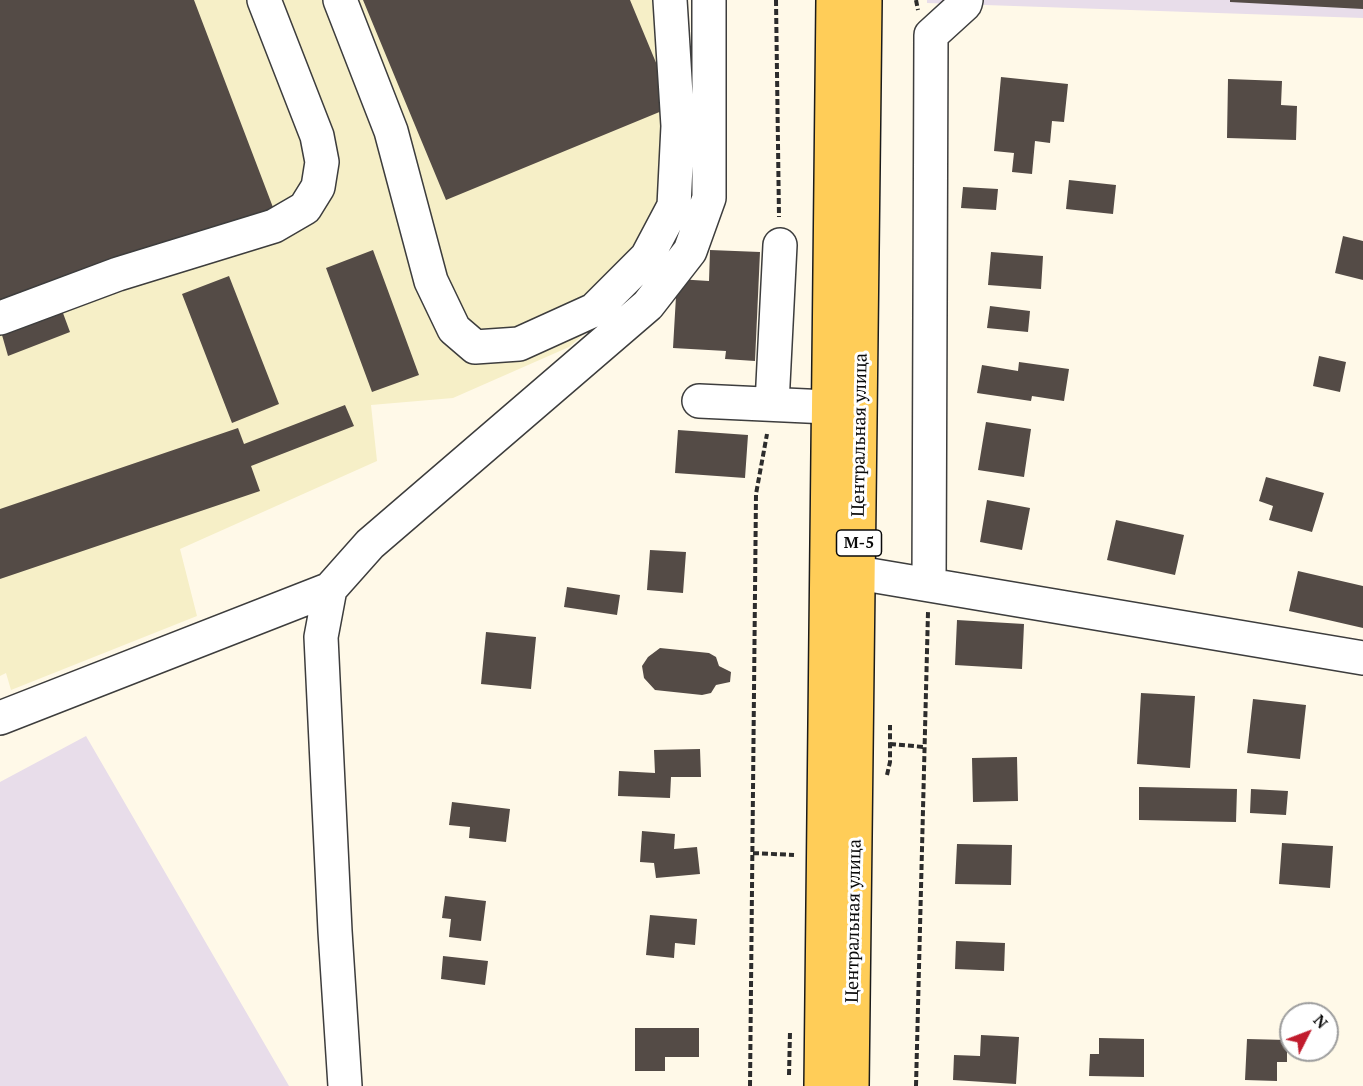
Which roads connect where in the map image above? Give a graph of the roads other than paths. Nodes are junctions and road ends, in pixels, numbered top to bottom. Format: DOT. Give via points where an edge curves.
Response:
graph roads {
  1 [pos="264,0"];
  2 [pos="340,0"];
  3 [pos="670,0"];
  4 [pos="710,0"];
  5 [pos="833,0"];
  6 [pos="865,0"];
  7 [pos="966,0"];
  8 [pos="780,245"];
  9 [pos="0,318"];
  10 [pos="699,401"];
  11 [pos="772,405"];
  12 [pos="828,407"];
  13 [pos="858,573"];
  14 [pos="929,584"];
  15 [pos="330,589"];
  16 [pos="1363,658"];
  17 [pos="0,718"];
  18 [pos="345,1086"];
  19 [pos="821,1086"];
  20 [pos="852,1086"];
  1 -- 9 [label="street" via="317,136 322,162 318,187 305,208 274,226 118,274"];
  2 -- 3 [label="street" via="391,131 431,281 454,329 475,347 519,344 594,310 647,257 674,206 678,126"];
  4 -- 15 [label="street" via="709,198 690,251 648,305 370,544"];
  5 -- 12 [label="main road, Центральная улица / М-5"];
  6 -- 13 [label="main road, Центральная улица / М-5"];
  7 -- 14 [label="street" via="931,35"];
  8 -- 11 [label="street"];
  10 -- 11 [label="street"];
  11 -- 12 [label="street"];
  12 -- 19 [label="main road, Центральная улица / М-5"];
  13 -- 14 [label="street"];
  13 -- 20 [label="main road, Центральная улица / М-5"];
  14 -- 16 [label="street"];
  15 -- 17 [label="street"];
  15 -- 18 [label="street" via="321,637"];
}
